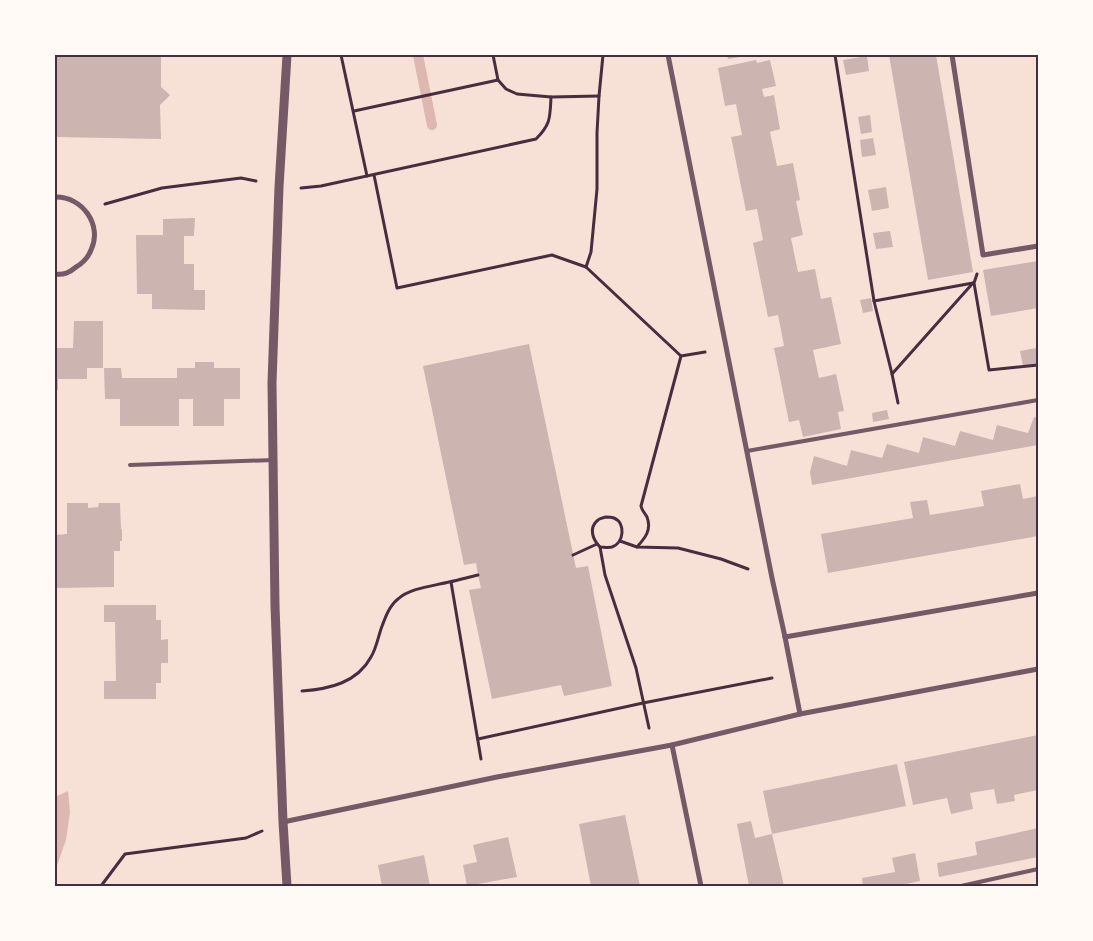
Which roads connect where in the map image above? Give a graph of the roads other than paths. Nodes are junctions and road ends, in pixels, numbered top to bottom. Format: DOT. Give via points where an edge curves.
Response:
graph roads {
  1 [pos="287,55"];
  2 [pos="668,55"];
  3 [pos="952,55"];
  4 [pos="55,197"];
  5 [pos="1038,246"];
  6 [pos="55,274"];
  7 [pos="1038,400"];
  8 [pos="747,451"];
  9 [pos="273,460"];
  10 [pos="130,465"];
  11 [pos="1038,593"];
  12 [pos="785,637"];
  13 [pos="1038,669"];
  14 [pos="800,714"];
  15 [pos="672,745"];
  16 [pos="284,822"];
  17 [pos="1038,869"];
  18 [pos="287,886"];
  19 [pos="701,886"];
  20 [pos="961,886"];
  1 -- 9 [label="street" via="272,383"];
  2 -- 8 [label="street"];
  3 -- 5 [label="street" via="983,255"];
  4 -- 6 [label="street" via="75,201 86,210 93,222 95,236 92,250 84,261 65,275"];
  7 -- 8 [label="lane"];
  8 -- 12 [label="street"];
  9 -- 10 [label="lane"];
  9 -- 16 [label="street"];
  11 -- 12 [label="street"];
  12 -- 14 [label="street"];
  13 -- 14 [label="street"];
  14 -- 15 [label="street"];
  15 -- 16 [label="street" via="496,777"];
  15 -- 19 [label="street"];
  16 -- 18 [label="street"];
  17 -- 20 [label="lane"];
}
